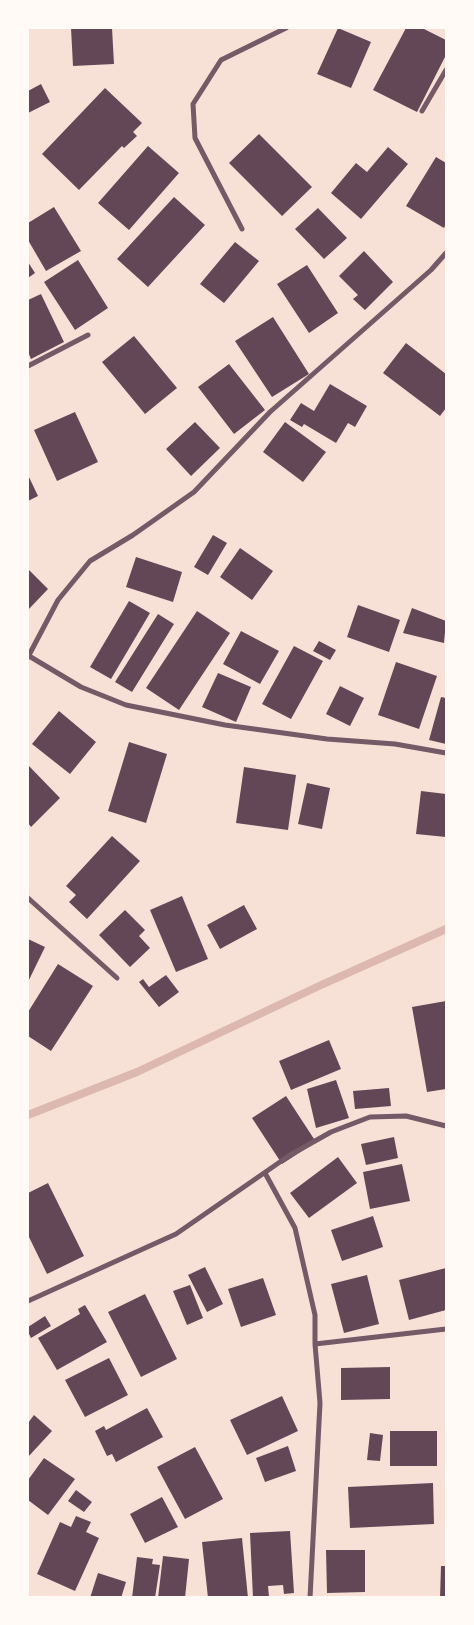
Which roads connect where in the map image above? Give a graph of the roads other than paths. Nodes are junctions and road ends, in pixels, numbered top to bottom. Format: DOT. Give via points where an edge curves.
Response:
graph roads {
  1 [pos="286,28"];
  2 [pos="446,70"];
  3 [pos="422,112"];
  4 [pos="242,229"];
  5 [pos="446,253"];
  6 [pos="88,335"];
  7 [pos="28,366"];
  8 [pos="28,656"];
  9 [pos="446,753"];
  10 [pos="28,898"];
  11 [pos="117,978"];
  12 [pos="446,1126"];
  13 [pos="265,1173"];
  14 [pos="28,1301"];
  15 [pos="446,1329"];
  16 [pos="315,1344"];
  17 [pos="310,1598"];
  1 -- 4 [label="street" via="221,60 193,104 195,138"];
  2 -- 3 [label="street"];
  5 -- 8 [label="street" via="270,412 194,492 90,561 58,600"];
  6 -- 7 [label="street"];
  8 -- 9 [label="street" via="81,687 126,705 225,725 327,739 395,744"];
  10 -- 11 [label="street"];
  12 -- 13 [label="street" via="406,1116 370,1117 331,1132"];
  13 -- 14 [label="street" via="176,1234"];
  13 -- 16 [label="street" via="295,1228 315,1315"];
  15 -- 16 [label="street"];
  16 -- 17 [label="street" via="320,1403"];
}
